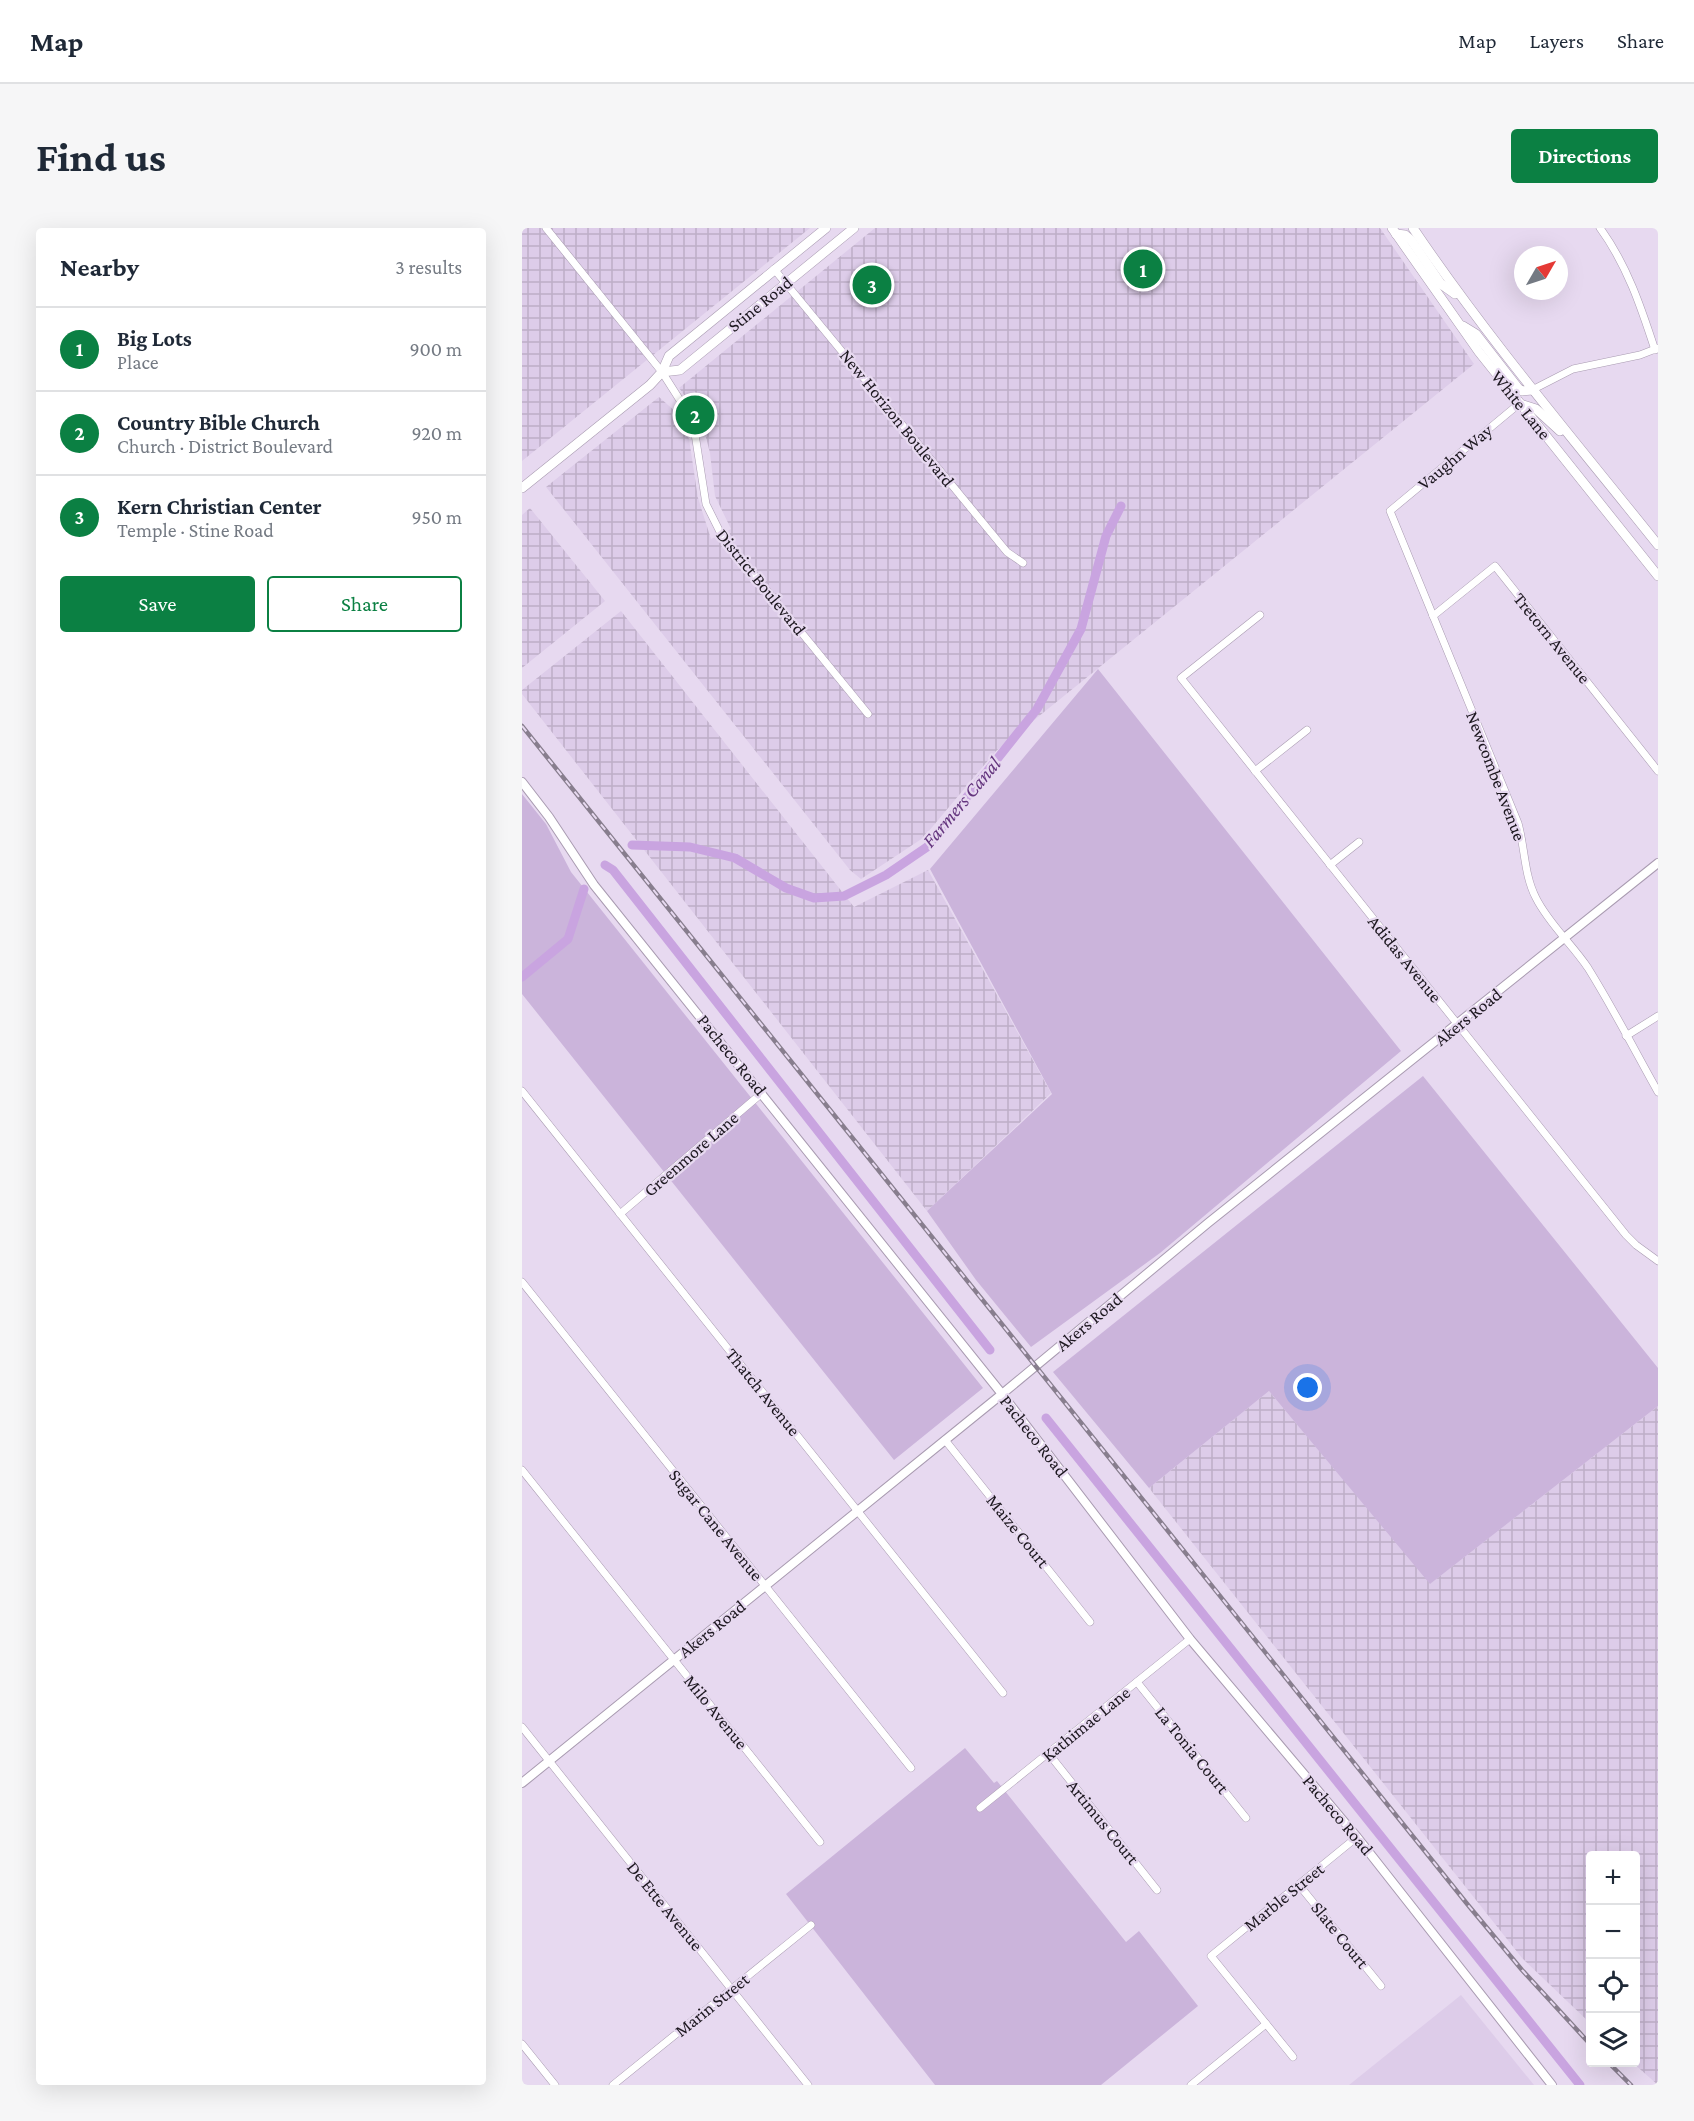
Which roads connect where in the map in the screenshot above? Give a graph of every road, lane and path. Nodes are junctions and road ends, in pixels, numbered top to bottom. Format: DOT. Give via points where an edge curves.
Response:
graph roads {
  1 [pos="546,228"];
  2 [pos="826,228"];
  3 [pos="854,228"];
  4 [pos="1413,228"];
  5 [pos="1600,228"];
  6 [pos="1394,231"];
  7 [pos="774,269"];
  8 [pos="786,283"];
  9 [pos="1462,298"];
  10 [pos="1458,324"];
  11 [pos="1656,349"];
  12 [pos="662,372"];
  13 [pos="1532,390"];
  14 [pos="1520,403"];
  15 [pos="1582,450"];
  16 [pos="522,488"];
  17 [pos="1390,511"];
  18 [pos="1658,545"];
  19 [pos="1023,563"];
  20 [pos="1658,576"];
  21 [pos="1260,615"];
  22 [pos="1433,616"];
  23 [pos="868,714"];
  24 [pos="1307,730"];
  25 [pos="1255,771"];
  26 [pos="1658,771"];
  27 [pos="522,782"];
  28 [pos="1359,842"];
  29 [pos="1658,863"];
  30 [pos="1330,865"];
  31 [pos="1565,939"];
  32 [pos="1658,1016"];
  33 [pos="1458,1025"];
  34 [pos="1626,1036"];
  35 [pos="522,1091"];
  36 [pos="1658,1092"];
  37 [pos="762,1093"];
  38 [pos="620,1214"];
  39 [pos="1658,1261"];
  40 [pos="522,1282"];
  41 [pos="1002,1394"];
  42 [pos="945,1440"];
  43 [pos="522,1470"];
  44 [pos="858,1511"];
  45 [pos="765,1586"];
  46 [pos="1090,1622"];
  47 [pos="1190,1639"];
  48 [pos="674,1660"];
  49 [pos="1137,1682"];
  50 [pos="1003,1693"];
  51 [pos="522,1727"];
  52 [pos="1049,1754"];
  53 [pos="549,1761"];
  54 [pos="911,1768"];
  55 [pos="522,1783"];
  56 [pos="980,1808"];
  57 [pos="1246,1818"];
  58 [pos="1357,1837"];
  59 [pos="820,1842"];
  60 [pos="1299,1885"];
  61 [pos="1157,1890"];
  62 [pos="811,1925"];
  63 [pos="1381,1986"];
  64 [pos="732,1989"];
  65 [pos="1266,2024"];
  66 [pos="522,2044"];
  67 [pos="1293,2057"];
  68 [pos="555,2085"];
  69 [pos="613,2085"];
  70 [pos="808,2085"];
  71 [pos="1191,2085"];
  72 [pos="1552,2085"];
  1 -- 12 [label="street, District Boulevard"];
  2 -- 7 [label="main road, Stine Road"];
  3 -- 8 [label="main road, Stine Road"];
  4 -- 9 [label="main road, White Lane"];
  5 -- 11 [label="street" via="1620,259"];
  6 -- 9 [label="main road" via="1405,235 1441,284"];
  6 -- 10 [label="main road, White Lane"];
  7 -- 8 [label="street, New Horizon Boulevard"];
  7 -- 12 [label="main road, Stine Road" via="669,356"];
  8 -- 12 [label="main road, Stine Road" via="680,370"];
  8 -- 19 [label="street, New Horizon Boulevard" via="1007,552"];
  9 -- 13 [label="main road, White Lane"];
  10 -- 13 [label="main road" via="1476,334 1518,388"];
  10 -- 14 [label="main road, White Lane"];
  11 -- 13 [label="street" via="1580,367"];
  12 -- 16 [label="main road, Stine Road"];
  12 -- 23 [label="street, District Boulevard" via="691,422 702,488 721,534"];
  13 -- 15 [label="main road, White Lane"];
  14 -- 15 [label="main road" via="1536,409"];
  14 -- 17 [label="street, Vaughn Way"];
  14 -- 20 [label="main road, White Lane"];
  15 -- 18 [label="main road, White Lane"];
  17 -- 22 [label="street, Newcombe Avenue"];
  21 -- 25 [label="street, Adidas Avenue" via="1181,678"];
  22 -- 26 [label="street, Tretorn Avenue" via="1495,566"];
  22 -- 31 [label="street, Newcombe Avenue" via="1518,823 1530,884 1544,912"];
  24 -- 25 [label="street"];
  25 -- 30 [label="street, Adidas Avenue"];
  27 -- 37 [label="street, Pacheco Road" via="594,885"];
  28 -- 30 [label="street"];
  29 -- 31 [label="street, Akers Road"];
  30 -- 33 [label="street, Adidas Avenue"];
  31 -- 33 [label="street, Akers Road"];
  31 -- 34 [label="street, Newcombe Avenue" via="1588,968"];
  32 -- 34 [label="street"];
  33 -- 39 [label="street, Adidas Avenue" via="1626,1235"];
  33 -- 41 [label="street, Akers Road"];
  34 -- 36 [label="street, Newcombe Avenue"];
  35 -- 38 [label="street, Thatch Avenue"];
  37 -- 38 [label="street, Greenmore Lane"];
  37 -- 41 [label="street, Pacheco Road"];
  38 -- 44 [label="street, Thatch Avenue"];
  40 -- 45 [label="street, Sugar Cane Avenue"];
  41 -- 42 [label="street, Akers Road"];
  41 -- 47 [label="street, Pacheco Road"];
  42 -- 44 [label="street, Akers Road"];
  42 -- 46 [label="street, Maize Court"];
  43 -- 48 [label="street, Milo Avenue"];
  44 -- 45 [label="street, Akers Road"];
  44 -- 50 [label="street, Thatch Avenue"];
  45 -- 48 [label="street, Akers Road"];
  45 -- 54 [label="street, Sugar Cane Avenue"];
  47 -- 49 [label="street, Kathimae Lane"];
  47 -- 58 [label="street, Pacheco Road"];
  48 -- 53 [label="street, Akers Road"];
  48 -- 59 [label="street, Milo Avenue"];
  49 -- 52 [label="street, Kathimae Lane"];
  49 -- 57 [label="street, La Tonia Court"];
  51 -- 53 [label="street, De Ette Avenue"];
  52 -- 56 [label="street, Kathimae Lane"];
  52 -- 61 [label="street, Artimus Court"];
  53 -- 55 [label="street, Akers Road"];
  53 -- 64 [label="street, De Ette Avenue"];
  58 -- 60 [label="street, Marble Street"];
  58 -- 72 [label="street, Pacheco Road"];
  60 -- 63 [label="street, Slate Court"];
  60 -- 65 [label="street, Marble Street" via="1211,1956"];
  62 -- 64 [label="street, Marin Street"];
  64 -- 69 [label="street, Marin Street"];
  64 -- 70 [label="street, De Ette Avenue"];
  65 -- 67 [label="street"];
  65 -- 71 [label="street"];
  66 -- 68 [label="street"];
}
